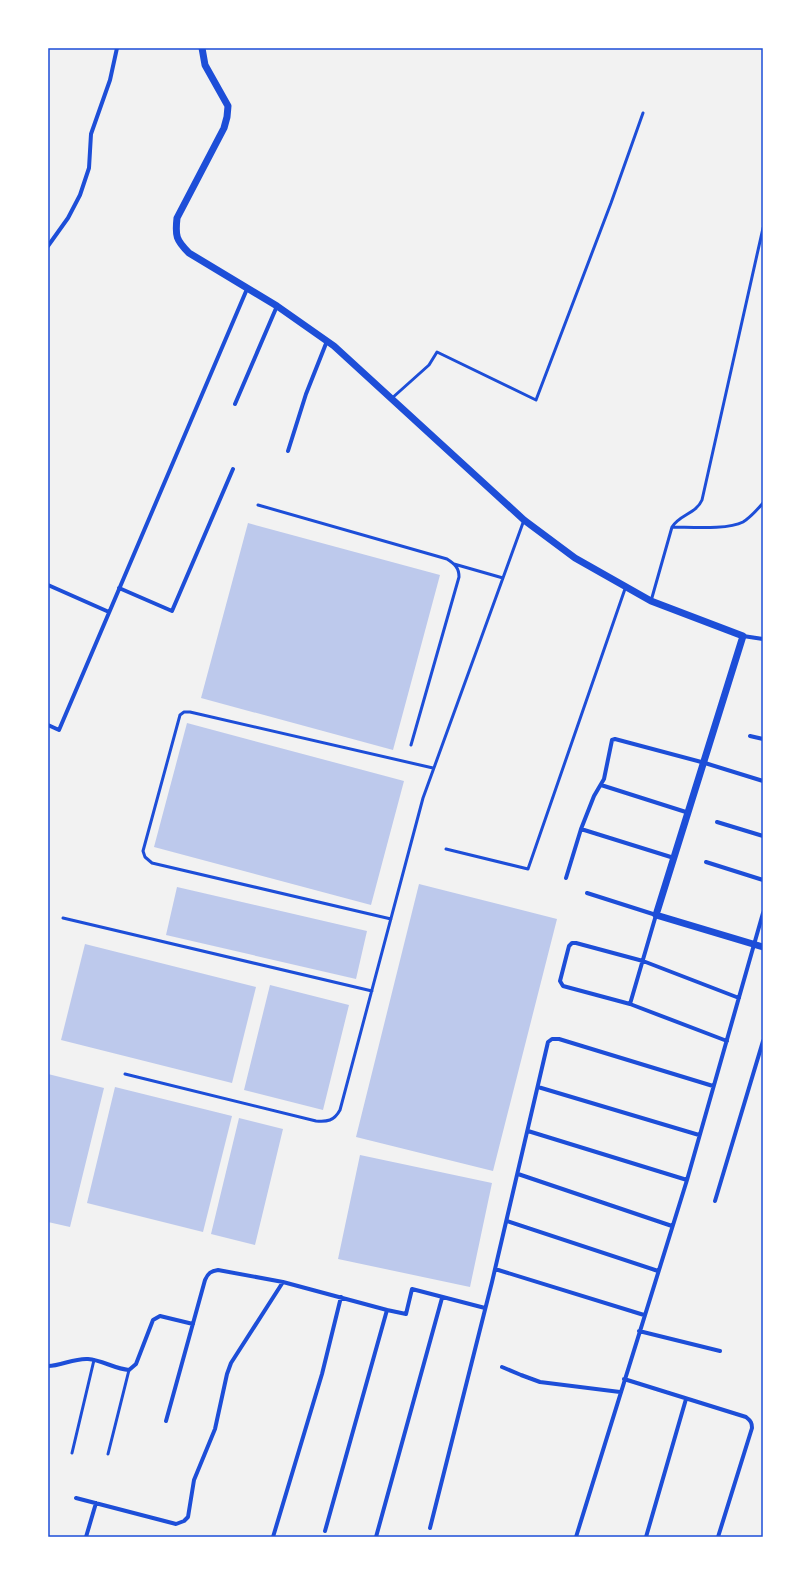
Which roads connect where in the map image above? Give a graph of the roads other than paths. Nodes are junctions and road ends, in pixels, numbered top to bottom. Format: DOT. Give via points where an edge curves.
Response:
graph roads {
  1 [pos="117,48"];
  2 [pos="202,48"];
  3 [pos="644,113"];
  4 [pos="763,228"];
  5 [pos="48,246"];
  6 [pos="247,289"];
  7 [pos="277,306"];
  8 [pos="327,341"];
  9 [pos="391,399"];
  10 [pos="235,404"];
  11 [pos="288,451"];
  12 [pos="233,469"];
  13 [pos="763,502"];
  14 [pos="258,505"];
  15 [pos="524,520"];
  16 [pos="672,527"];
  17 [pos="454,564"];
  18 [pos="503,578"];
  19 [pos="626,586"];
  20 [pos="49,587"];
  21 [pos="119,588"];
  22 [pos="651,601"];
  23 [pos="109,612"];
  24 [pos="743,636"];
  25 [pos="763,639"];
  26 [pos="48,725"];
  27 [pos="750,736"];
  28 [pos="763,739"];
  29 [pos="411,745"];
  30 [pos="705,763"];
  31 [pos="433,768"];
  32 [pos="763,782"];
  33 [pos="602,785"];
  34 [pos="688,813"];
  35 [pos="717,822"];
  36 [pos="581,828"];
  37 [pos="763,836"];
  38 [pos="446,849"];
  39 [pos="674,858"];
  40 [pos="706,862"];
  41 [pos="566,878"];
  42 [pos="763,880"];
  43 [pos="587,893"];
  44 [pos="763,913"];
  45 [pos="656,915"];
  46 [pos="63,918"];
  47 [pos="391,919"];
  48 [pos="755,944"];
  49 [pos="763,946"];
  50 [pos="643,961"];
  51 [pos="372,991"];
  52 [pos="739,998"];
  53 [pos="630,1004"];
  54 [pos="727,1040"];
  55 [pos="763,1040"];
  56 [pos="125,1074"];
  57 [pos="713,1086"];
  58 [pos="538,1087"];
  59 [pos="528,1131"];
  60 [pos="699,1135"];
  61 [pos="518,1174"];
  62 [pos="687,1180"];
  63 [pos="715,1201"];
  64 [pos="507,1221"];
  65 [pos="672,1226"];
  66 [pos="495,1269"];
  67 [pos="658,1271"];
  68 [pos="283,1282"];
  69 [pos="341,1297"];
  70 [pos="442,1298"];
  71 [pos="486,1308"];
  72 [pos="387,1310"];
  73 [pos="644,1315"];
  74 [pos="193,1324"];
  75 [pos="639,1331"];
  76 [pos="720,1351"];
  77 [pos="94,1360"];
  78 [pos="48,1366"];
  79 [pos="502,1367"];
  80 [pos="129,1370"];
  81 [pos="624,1379"];
  82 [pos="620,1392"];
  83 [pos="686,1399"];
  84 [pos="166,1421"];
  85 [pos="72,1453"];
  86 [pos="108,1454"];
  87 [pos="76,1498"];
  88 [pos="96,1503"];
  89 [pos="430,1528"];
  90 [pos="325,1531"];
  91 [pos="86,1537"];
  92 [pos="273,1537"];
  93 [pos="376,1537"];
  94 [pos="576,1537"];
  95 [pos="646,1537"];
  96 [pos="718,1537"];
  1 -- 5 [label="street" via="110,80 91,134 89,168 80,195 68,218"];
  2 -- 6 [label="street" via="205,66 228,106 228,117 177,218 176,231 179,244 189,253"];
  3 -- 9 [label="lane" via="536,400 437,352 429,365"];
  4 -- 16 [label="lane" via="702,500 695,510 679,519"];
  6 -- 7 [label="street"];
  6 -- 21 [label="street"];
  7 -- 8 [label="street"];
  7 -- 10 [label="street"];
  8 -- 9 [label="street"];
  8 -- 11 [label="street" via="306,394"];
  9 -- 15 [label="street"];
  12 -- 21 [label="street" via="172,611"];
  13 -- 16 [label="lane" via="757,511 742,522 726,527"];
  14 -- 17 [label="lane"];
  15 -- 18 [label="lane"];
  15 -- 19 [label="street" via="575,558"];
  16 -- 22 [label="lane"];
  17 -- 18 [label="lane"];
  17 -- 29 [label="lane" via="459,570 459,577"];
  18 -- 31 [label="lane"];
  19 -- 22 [label="street"];
  19 -- 38 [label="lane" via="528,868"];
  20 -- 23 [label="street"];
  21 -- 23 [label="street"];
  22 -- 24 [label="street"];
  23 -- 26 [label="street" via="59,730"];
  24 -- 25 [label="street"];
  24 -- 30 [label="street"];
  27 -- 28 [label="street"];
  30 -- 32 [label="street"];
  30 -- 33 [label="street" via="615,738 612,740"];
  30 -- 34 [label="street"];
  31 -- 47 [label="lane"];
  31 -- 47 [label="lane" via="190,712 180,715 143,851 152,863"];
  33 -- 34 [label="street"];
  33 -- 36 [label="street" via="594,796"];
  34 -- 39 [label="street"];
  35 -- 37 [label="street"];
  36 -- 39 [label="street"];
  36 -- 41 [label="street"];
  39 -- 45 [label="street"];
  40 -- 42 [label="street"];
  43 -- 45 [label="street"];
  44 -- 48 [label="street"];
  45 -- 48 [label="street"];
  45 -- 50 [label="street"];
  46 -- 51 [label="lane"];
  47 -- 51 [label="lane"];
  48 -- 49 [label="street"];
  48 -- 52 [label="street"];
  50 -- 52 [label="street"];
  50 -- 53 [label="street"];
  50 -- 53 [label="street" via="576,943 569,946 560,981 563,986"];
  51 -- 56 [label="lane" via="340,1110 331,1121 316,1121"];
  52 -- 54 [label="street"];
  53 -- 54 [label="street"];
  54 -- 57 [label="street"];
  55 -- 63 [label="street"];
  57 -- 58 [label="street" via="552,1039 548,1042"];
  57 -- 60 [label="street"];
  58 -- 59 [label="street"];
  58 -- 60 [label="street"];
  59 -- 61 [label="street"];
  59 -- 62 [label="street"];
  60 -- 62 [label="street"];
  61 -- 64 [label="street"];
  61 -- 65 [label="street"];
  62 -- 65 [label="street"];
  64 -- 66 [label="street"];
  64 -- 67 [label="street"];
  65 -- 67 [label="street"];
  66 -- 71 [label="street"];
  66 -- 73 [label="street"];
  67 -- 73 [label="street"];
  68 -- 69 [label="street"];
  68 -- 74 [label="street" via="212,1271 205,1280"];
  68 -- 88 [label="street" via="231,1362 215,1429 194,1480 188,1518 176,1524"];
  69 -- 72 [label="street"];
  69 -- 92 [label="street" via="322,1374"];
  70 -- 71 [label="street"];
  70 -- 72 [label="street" via="412,1289 406,1314"];
  70 -- 93 [label="street"];
  71 -- 89 [label="street"];
  72 -- 90 [label="street"];
  73 -- 75 [label="street"];
  74 -- 80 [label="street" via="156,1317 136,1364"];
  74 -- 84 [label="street"];
  75 -- 76 [label="street"];
  75 -- 81 [label="street"];
  77 -- 78 [label="street" via="81,1359"];
  77 -- 80 [label="street"];
  77 -- 85 [label="lane"];
  79 -- 82 [label="street" via="540,1382"];
  80 -- 86 [label="lane"];
  81 -- 82 [label="street"];
  81 -- 83 [label="street"];
  82 -- 94 [label="street"];
  83 -- 95 [label="street"];
  83 -- 96 [label="street" via="746,1417 752,1424"];
  87 -- 88 [label="street"];
  88 -- 91 [label="street"];
}
